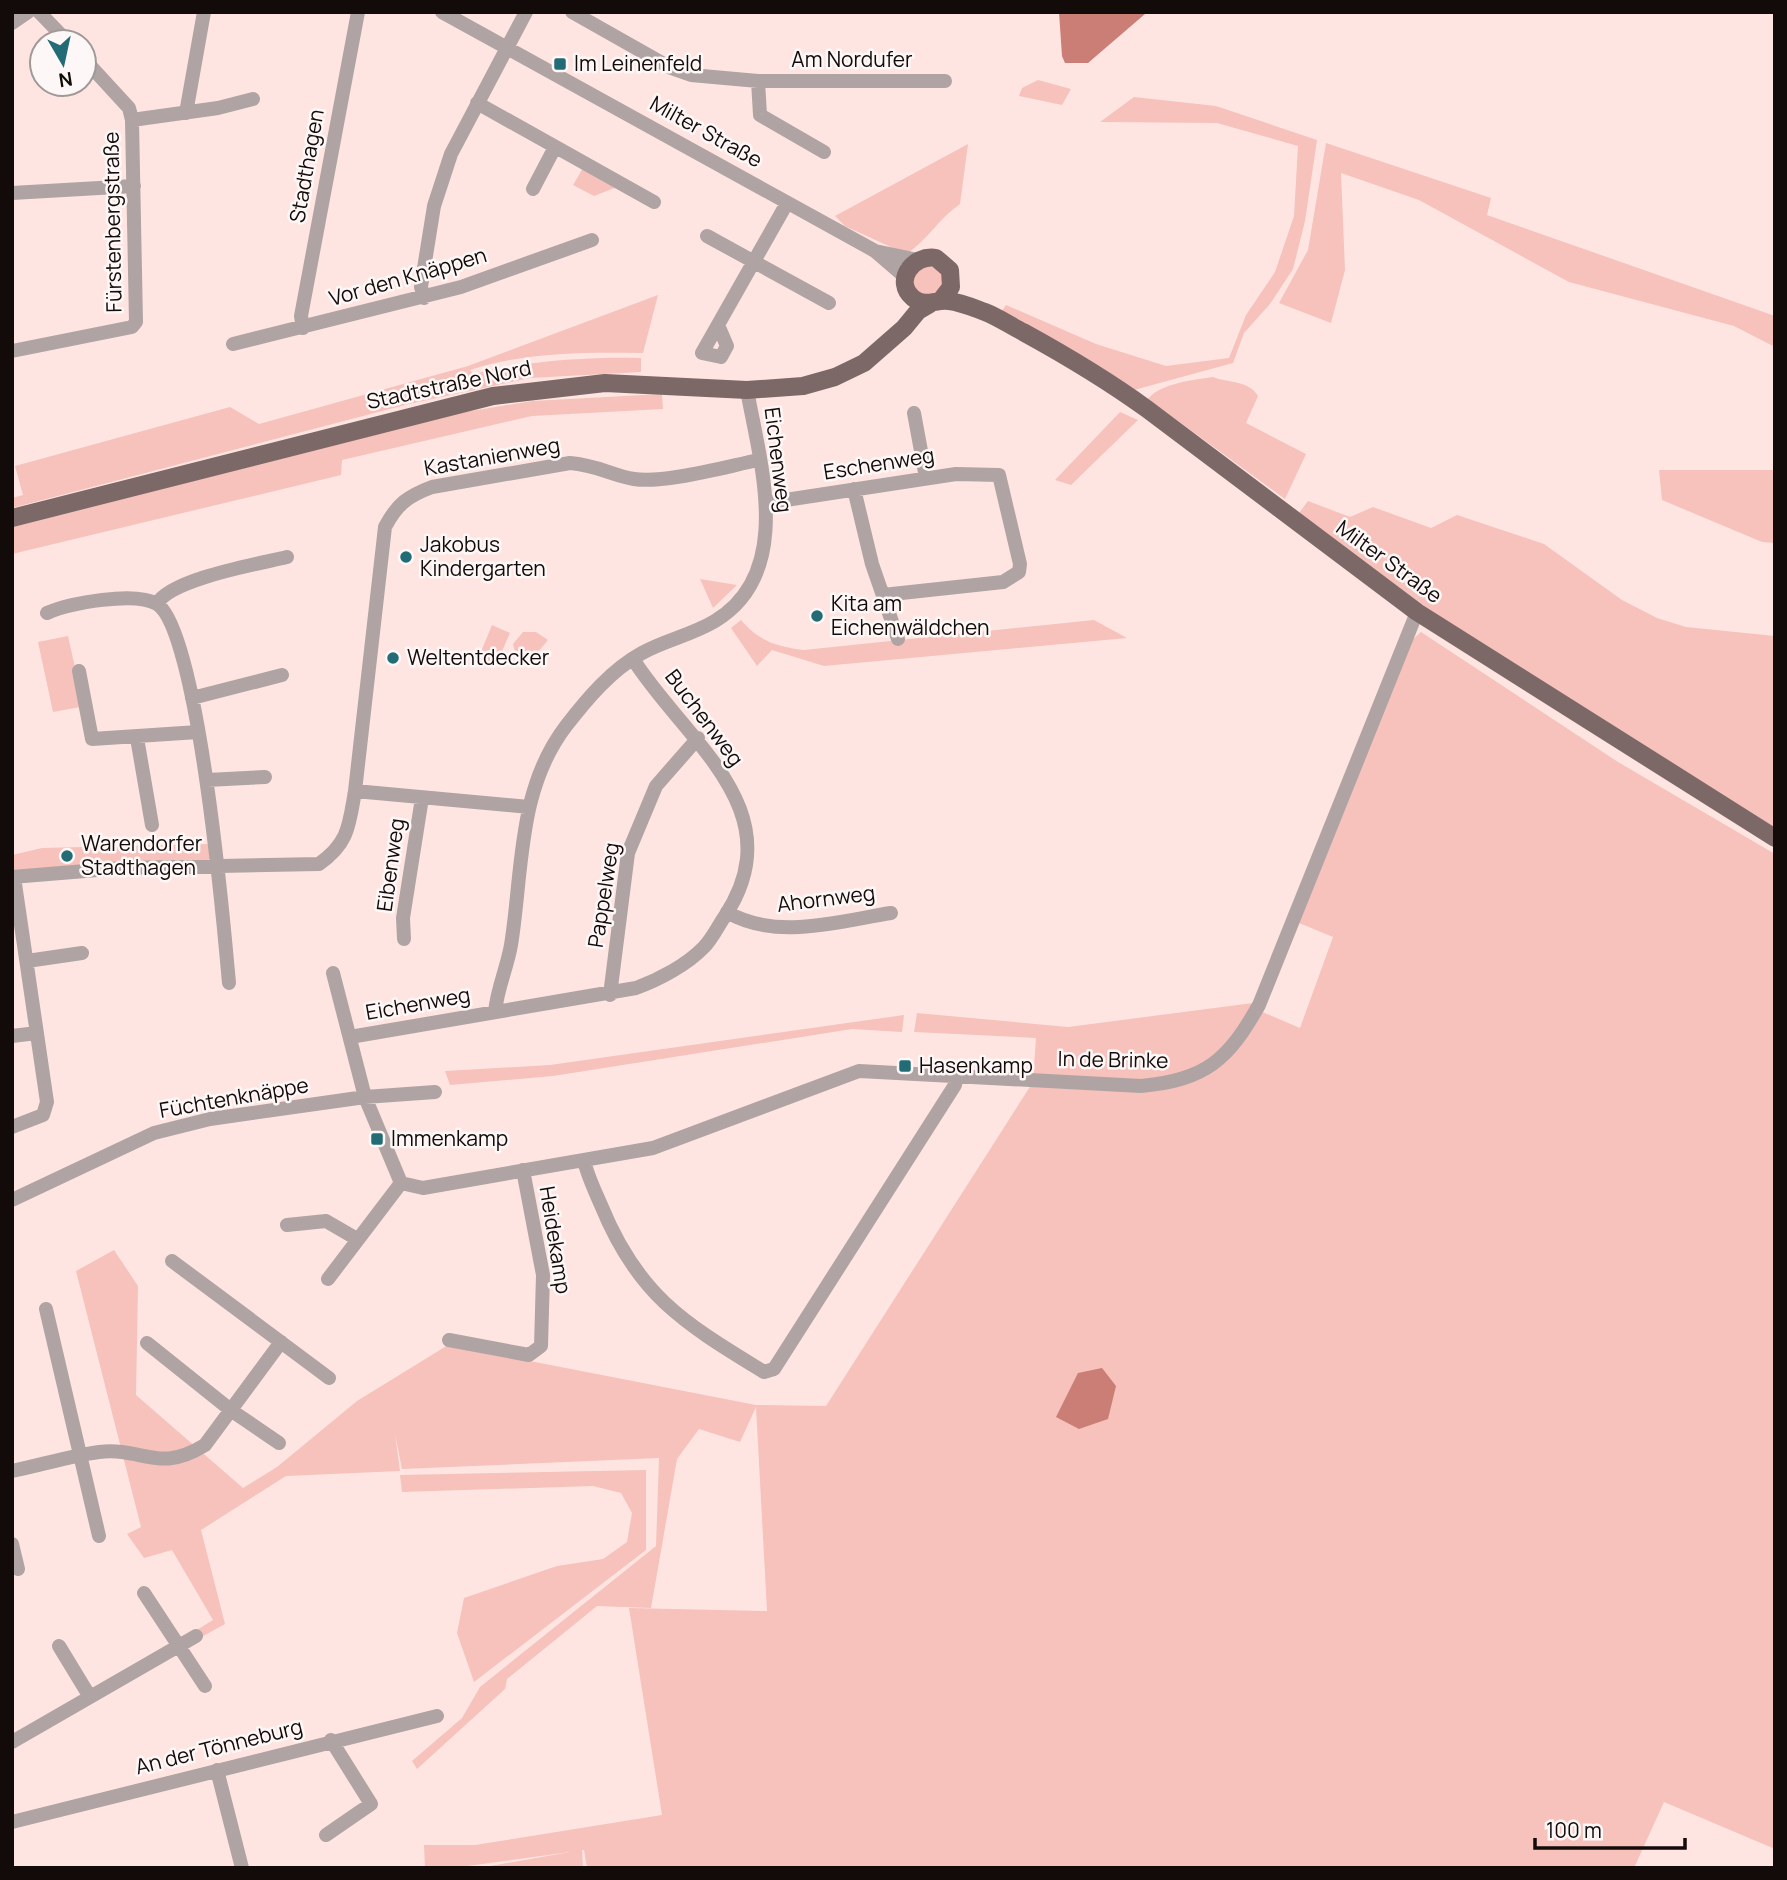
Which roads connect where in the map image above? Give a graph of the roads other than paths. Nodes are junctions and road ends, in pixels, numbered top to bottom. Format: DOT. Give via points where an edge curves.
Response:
graph roads {
  1 [pos="28,12"];
  2 [pos="39,12"];
  3 [pos="204,12"];
  4 [pos="358,12"];
  5 [pos="442,12"];
  6 [pos="526,12"];
  7 [pos="572,12"];
  8 [pos="12,23"];
  9 [pos="54,28"];
  10 [pos="506,48"];
  11 [pos="98,74"];
  12 [pos="758,80"];
  13 [pos="945,81"];
  14 [pos="253,99"];
  15 [pos="477,103"];
  16 [pos="186,113"];
  17 [pos="132,120"];
  18 [pos="555,147"];
  19 [pos="824,152"];
  20 [pos="134,186"];
  21 [pos="533,189"];
  22 [pos="12,193"];
  23 [pos="654,202"];
  24 [pos="787,203"];
  25 [pos="707,236"];
  26 [pos="592,240"];
  27 [pos="875,251"];
  28 [pos="918,260"];
  29 [pos="753,262"];
  30 [pos="952,282"];
  31 [pos="906,284"];
  32 [pos="424,298"];
  33 [pos="935,302"];
  34 [pos="830,303"];
  35 [pos="985,312"];
  36 [pos="718,326"];
  37 [pos="303,328"];
  38 [pos="892,337"];
  39 [pos="233,344"];
  40 [pos="12,351"];
  41 [pos="747,390"];
  42 [pos="914,413"];
  43 [pos="759,460"];
  44 [pos="926,478"];
  45 [pos="854,489"];
  46 [pos="766,503"];
  47 [pos="12,518"];
  48 [pos="287,557"];
  49 [pos="883,595"];
  50 [pos="157,604"];
  51 [pos="1417,612"];
  52 [pos="47,613"];
  53 [pos="898,639"];
  54 [pos="633,659"];
  55 [pos="79,671"];
  56 [pos="282,674"];
  57 [pos="192,698"];
  58 [pos="198,732"];
  59 [pos="137,738"];
  60 [pos="698,738"];
  61 [pos="265,778"];
  62 [pos="207,780"];
  63 [pos="355,791"];
  64 [pos="422,798"];
  65 [pos="529,807"];
  66 [pos="152,825"];
  67 [pos="1775,838"];
  68 [pos="219,867"];
  69 [pos="13,877"];
  70 [pos="727,912"];
  71 [pos="891,913"];
  72 [pos="404,939"];
  73 [pos="18,941"];
  74 [pos="82,953"];
  75 [pos="27,961"];
  76 [pos="333,973"];
  77 [pos="229,983"];
  78 [pos="610,995"];
  79 [pos="495,1012"];
  80 [pos="37,1033"];
  81 [pos="12,1037"];
  82 [pos="349,1037"];
  83 [pos="956,1076"];
  84 [pos="435,1092"];
  85 [pos="365,1097"];
  86 [pos="12,1127"];
  87 [pos="584,1160"];
  88 [pos="523,1170"];
  89 [pos="401,1184"];
  90 [pos="12,1200"];
  91 [pos="287,1225"];
  92 [pos="357,1239"];
  93 [pos="172,1261"];
  94 [pos="328,1279"];
  95 [pos="46,1309"];
  96 [pos="450,1340"];
  97 [pos="281,1342"];
  98 [pos="146,1343"];
  99 [pos="329,1378"];
  100 [pos="232,1410"];
  101 [pos="279,1443"];
  102 [pos="78,1456"];
  103 [pos="12,1471"];
  104 [pos="99,1536"];
  105 [pos="12,1544"];
  106 [pos="18,1569"];
  107 [pos="144,1593"];
  108 [pos="195,1636"];
  109 [pos="59,1646"];
  110 [pos="177,1646"];
  111 [pos="205,1686"];
  112 [pos="90,1697"];
  113 [pos="437,1716"];
  114 [pos="331,1740"];
  115 [pos="12,1742"];
  116 [pos="217,1770"];
  117 [pos="12,1822"];
  118 [pos="326,1835"];
  119 [pos="242,1868"];
  1 -- 8 [label="street"];
  2 -- 9 [label="street"];
  3 -- 16 [label="street"];
  4 -- 37 [label="street, Stadthagen" via="301,316"];
  5 -- 10 [label="street, Milter Straße"];
  6 -- 10 [label="street"];
  7 -- 12 [label="street, Am Nordufer" via="681,71 715,79"];
  10 -- 15 [label="street"];
  10 -- 24 [label="street, Milter Straße"];
  11 -- 17 [label="street, Fürstenbergstraße" via="129,108"];
  12 -- 13 [label="street, Am Nordufer"];
  12 -- 19 [label="street" via="760,116"];
  14 -- 16 [label="street, Fürstenbergstraße"];
  15 -- 18 [label="street"];
  15 -- 32 [label="street" via="451,154 434,206 421,286"];
  16 -- 17 [label="street, Fürstenbergstraße"];
  17 -- 20 [label="street, Fürstenbergstraße"];
  18 -- 21 [label="street"];
  18 -- 23 [label="street"];
  20 -- 22 [label="street"];
  20 -- 40 [label="street, Fürstenbergstraße" via="136,322 95,336"];
  24 -- 27 [label="street, Milter Straße"];
  24 -- 29 [label="street"];
  25 -- 29 [label="street"];
  26 -- 32 [label="street, Vor den Knäppen"];
  27 -- 28 [label="street, Milter Straße"];
  27 -- 31 [label="street, Milter Straße"];
  28 -- 30 [label="main road" via="942,261"];
  28 -- 31 [label="main road" via="909,267"];
  29 -- 34 [label="street"];
  29 -- 36 [label="street"];
  30 -- 33 [label="main road" via="948,293"];
  30 -- 35 [label="main road, Milter Straße"];
  31 -- 33 [label="main road" via="919,302"];
  31 -- 38 [label="main road, Stadtstraße Nord" via="905,310"];
  32 -- 37 [label="street, Vor den Knäppen"];
  33 -- 35 [label="main road, Milter Straße"];
  33 -- 38 [label="main road, Stadtstraße Nord" via="918,311"];
  35 -- 51 [label="main road, Milter Straße" via="1132,398"];
  37 -- 39 [label="street, Vor den Knäppen"];
  38 -- 41 [label="main road, Stadtstraße Nord" via="864,363 835,377 803,386"];
  41 -- 43 [label="street, Eichenweg"];
  41 -- 47 [label="main road, Stadtstraße Nord" via="605,383 493,396"];
  42 -- 44 [label="street"];
  43 -- 46 [label="street, Eichenweg"];
  43 -- 63 [label="street, Kastanienweg" via="654,479 634,479 591,464 570,463 432,487 412,494 396,507 385,527"];
  44 -- 45 [label="street, Eschenweg"];
  44 -- 49 [label="street, Eschenweg" via="999,475 1019,572 1003,582"];
  45 -- 46 [label="street, Eschenweg"];
  45 -- 49 [label="street"];
  46 -- 54 [label="street, Eichenweg" via="765,544 757,569 734,606 706,626"];
  48 -- 50 [label="street" via="169,591"];
  49 -- 53 [label="street"];
  50 -- 52 [label="street" via="102,601"];
  50 -- 57 [label="street" via="169,615"];
  51 -- 67 [label="main road, Milter Straße"];
  51 -- 83 [label="street, In de Brinke" via="1259,1005 1230,1052 1176,1083 1142,1086"];
  54 -- 60 [label="street, Buchenweg"];
  54 -- 65 [label="street, Eichenweg" via="605,680 564,729"];
  55 -- 59 [label="street" via="92,740"];
  56 -- 57 [label="street"];
  57 -- 58 [label="street"];
  58 -- 59 [label="street"];
  58 -- 62 [label="street"];
  59 -- 66 [label="street"];
  60 -- 70 [label="street, Buchenweg" via="727,782 747,829 748,860 738,896"];
  60 -- 78 [label="street, Pappelweg" via="656,786 628,853"];
  61 -- 62 [label="street"];
  62 -- 68 [label="street"];
  63 -- 64 [label="street"];
  63 -- 68 [label="street, Kastanienweg" via="347,834 337,852 319,864"];
  64 -- 65 [label="street"];
  64 -- 72 [label="street, Eibenweg" via="403,918"];
  65 -- 79 [label="street, Eichenweg" via="511,946"];
  68 -- 69 [label="street" via="122,868"];
  68 -- 77 [label="street"];
  69 -- 73 [label="street"];
  70 -- 71 [label="street, Ahornweg" via="773,928"];
  70 -- 78 [label="street, Buchenweg" via="698,952 650,983"];
  73 -- 75 [label="street"];
  74 -- 75 [label="street"];
  75 -- 80 [label="street"];
  76 -- 82 [label="street"];
  78 -- 79 [label="street, Buchenweg"];
  79 -- 82 [label="street, Eichenweg"];
  80 -- 81 [label="street"];
  80 -- 86 [label="street" via="47,1102 43,1115"];
  82 -- 85 [label="street"];
  83 -- 87 [label="street, In de Brinke" via="859,1071 653,1148"];
  83 -- 87 [label="street" via="955,1085 769,1371 705,1336 657,1298 618,1243"];
  84 -- 85 [label="street, Füchtenknäppe"];
  85 -- 89 [label="street"];
  85 -- 90 [label="street, Füchtenknäppe" via="210,1119 154,1133"];
  87 -- 88 [label="street, In de Brinke"];
  88 -- 89 [label="street, In de Brinke" via="423,1188"];
  88 -- 96 [label="street, Heidekamp" via="543,1275 541,1346 529,1355"];
  89 -- 92 [label="street"];
  91 -- 92 [label="street" via="327,1221"];
  92 -- 94 [label="street"];
  93 -- 97 [label="street"];
  95 -- 102 [label="street"];
  97 -- 99 [label="street"];
  97 -- 100 [label="street"];
  98 -- 100 [label="street"];
  100 -- 101 [label="street"];
  100 -- 102 [label="street" via="205,1445 173,1459 160,1461 119,1451"];
  102 -- 103 [label="street"];
  102 -- 104 [label="street"];
  105 -- 106 [label="street"];
  107 -- 110 [label="street"];
  108 -- 110 [label="street"];
  109 -- 112 [label="street"];
  110 -- 111 [label="street"];
  110 -- 112 [label="street"];
  112 -- 115 [label="street"];
  113 -- 114 [label="street, An der Tönneburg"];
  114 -- 116 [label="street, An der Tönneburg"];
  114 -- 118 [label="street" via="371,1804"];
  116 -- 117 [label="street, An der Tönneburg"];
  116 -- 119 [label="street"];
}
